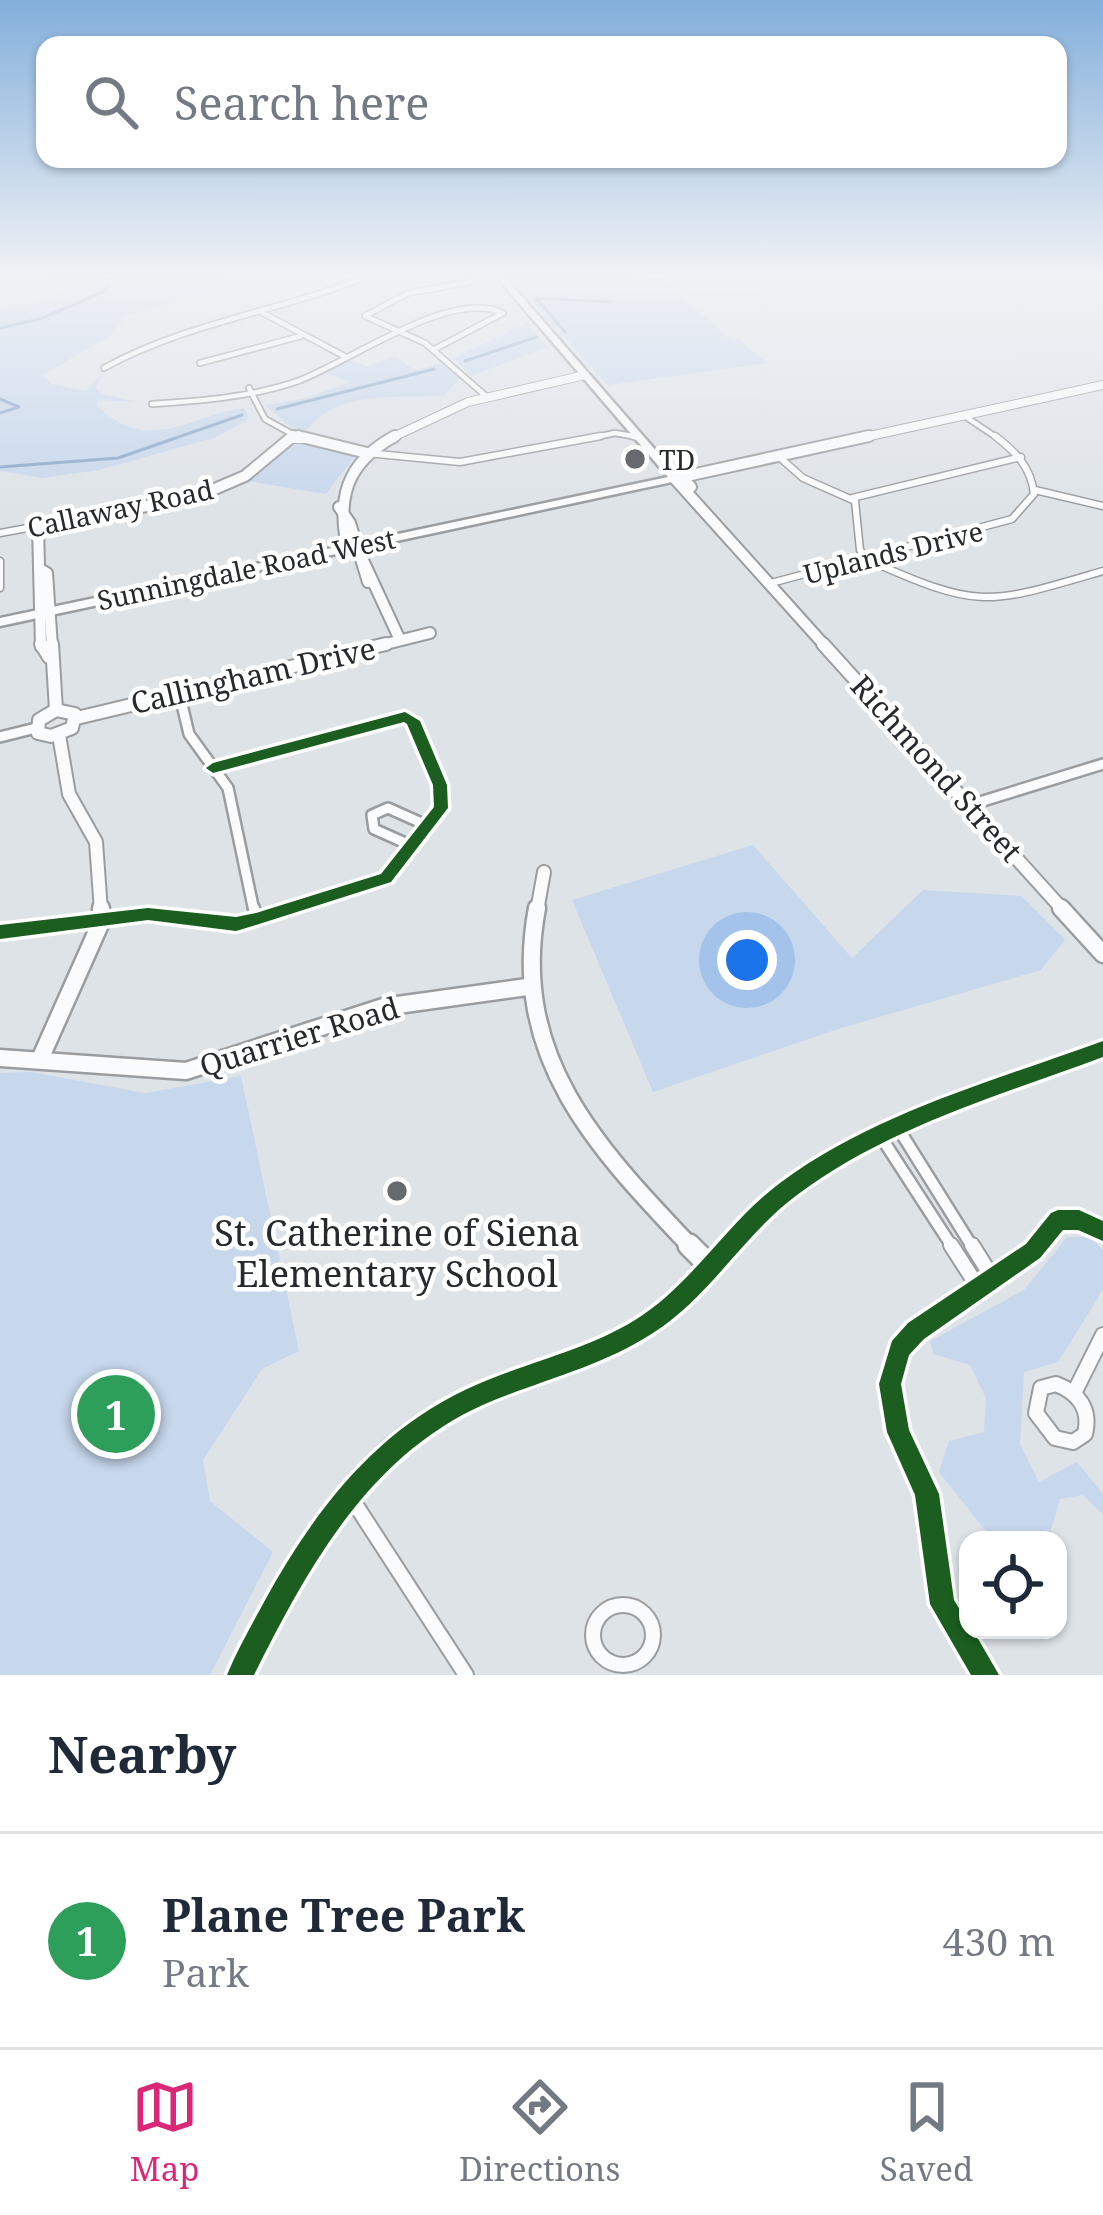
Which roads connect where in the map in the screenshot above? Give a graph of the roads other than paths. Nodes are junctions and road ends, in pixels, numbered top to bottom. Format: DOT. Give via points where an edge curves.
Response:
graph roads {
  1 [pos="130,353"];
  2 [pos="237,353"];
  3 [pos="338,353"];
  4 [pos="355,353"];
  5 [pos="437,353"];
  6 [pos="566,353"];
  7 [pos="346,357"];
  8 [pos="200,363"];
  9 [pos="104,368"];
  10 [pos="585,375"];
  11 [pos="1103,385"];
  12 [pos="249,388"];
  13 [pos="1084,389"];
  14 [pos="487,398"];
  15 [pos="1103,401"];
  16 [pos="152,404"];
  17 [pos="963,415"];
  18 [pos="624,421"];
  19 [pos="616,433"];
  20 [pos="294,435"];
  21 [pos="638,437"];
  22 [pos="367,453"];
  23 [pos="777,455"];
  24 [pos="1021,457"];
  25 [pos="677,476"];
  26 [pos="1035,490"];
  27 [pos="851,498"];
  28 [pos="1103,506"];
  29 [pos="38,526"];
  30 [pos="0,533"];
  31 [pos="354,542"];
  32 [pos="868,560"];
  33 [pos="0,561"];
  34 [pos="1103,572"];
  35 [pos="771,583"];
  36 [pos="0,588"];
  37 [pos="1,598"];
  38 [pos="44,612"];
  39 [pos="0,622"];
  40 [pos="430,633"];
  41 [pos="400,640"];
  42 [pos="179,692"];
  43 [pos="56,710"];
  44 [pos="77,718"];
  45 [pos="36,728"];
  46 [pos="59,735"];
  47 [pos="0,736"];
  48 [pos="1103,764"];
  49 [pos="212,768"];
  50 [pos="970,805"];
  51 [pos="426,825"];
  52 [pos="412,846"];
  53 [pos="544,872"];
  54 [pos="256,919"];
  55 [pos="102,920"];
  56 [pos="0,932"];
  57 [pos="1101,952"];
  58 [pos="527,986"];
  59 [pos="1103,1049"];
  60 [pos="0,1058"];
  61 [pos="41,1058"];
  62 [pos="889,1133"];
  63 [pos="1103,1231"];
  64 [pos="710,1267"];
  65 [pos="992,1277"];
  66 [pos="978,1287"];
  67 [pos="1103,1335"];
  68 [pos="1074,1393"];
  69 [pos="348,1492"];
  70 [pos="613,1671"];
  71 [pos="240,1675"];
  72 [pos="466,1675"];
  73 [pos="986,1675"];
  1 -- 9 [label="street"];
  2 -- 8 [label="street"];
  3 -- 7 [label="street"];
  4 -- 7 [label="street"];
  5 -- 14 [label="street"];
  6 -- 10 [label="main road, Richmond Street"];
  7 -- 12 [label="street" via="294,382"];
  10 -- 14 [label="street"];
  10 -- 18 [label="main road, Richmond Street"];
  10 -- 25 [label="main road, Richmond Street"];
  11 -- 13 [label="street"];
  12 -- 16 [label="street"];
  12 -- 20 [label="street" via="265,419"];
  13 -- 15 [label="street"];
  13 -- 17 [label="street"];
  14 -- 22 [label="street" via="410,426"];
  17 -- 23 [label="street"];
  17 -- 24 [label="street"];
  18 -- 19 [label="street"];
  18 -- 21 [label="main road, Richmond Street"];
  19 -- 21 [label="street"];
  19 -- 22 [label="street" via="446,466"];
  20 -- 22 [label="street"];
  20 -- 29 [label="street, Callaway Road" via="245,476 196,497"];
  21 -- 25 [label="main road, Richmond Street"];
  22 -- 31 [label="street" via="341,488 336,515"];
  23 -- 25 [label="street"];
  23 -- 27 [label="street" via="803,478"];
  24 -- 26 [label="street"];
  24 -- 27 [label="street"];
  25 -- 31 [label="main road, Sunningdale Road West"];
  25 -- 35 [label="street, Richmond Street"];
  26 -- 28 [label="street"];
  26 -- 32 [label="street, Uplands Drive" via="1025,508 994,527"];
  27 -- 32 [label="street"];
  29 -- 30 [label="street, Callaway Road"];
  29 -- 38 [label="street" via="35,576"];
  31 -- 38 [label="main road, Sunningdale Road West"];
  31 -- 41 [label="street" via="354,557"];
  32 -- 34 [label="street" via="975,601 1034,594"];
  32 -- 35 [label="street, Uplands Drive"];
  33 -- 36 [label="street"];
  35 -- 50 [label="street, Richmond Street"];
  36 -- 37 [label="street"];
  38 -- 39 [label="main road, Sunningdale Road West"];
  38 -- 43 [label="street" via="42,651 50,657"];
  40 -- 41 [label="street, Callingham Drive"];
  41 -- 42 [label="street, Callingham Drive"];
  42 -- 44 [label="street, Callingham Drive"];
  42 -- 49 [label="street" via="189,734"];
  43 -- 44 [label="street"];
  43 -- 45 [label="street"];
  44 -- 46 [label="street"];
  45 -- 46 [label="street"];
  45 -- 47 [label="street"];
  46 -- 55 [label="street" via="69,794 95,842"];
  48 -- 50 [label="street"];
  49 -- 51 [label="street" via="405,717 440,785 441,808"];
  49 -- 54 [label="street" via="227,788"];
  50 -- 57 [label="street, Richmond Street"];
  51 -- 52 [label="street"];
  51 -- 52 [label="street" via="388,808 372,815 374,829"];
  52 -- 54 [label="street" via="386,878"];
  53 -- 58 [label="street" via="530,924"];
  54 -- 55 [label="street"];
  55 -- 56 [label="street"];
  55 -- 61 [label="street"];
  58 -- 61 [label="street, Quarrier Road" via="382,1007 186,1071 107,1070"];
  58 -- 64 [label="street" via="551,1076 593,1137"];
  59 -- 62 [label="street"];
  60 -- 61 [label="street, Quarrier Road"];
  62 -- 64 [label="street" via="785,1191"];
  62 -- 65 [label="street"];
  62 -- 66 [label="street"];
  63 -- 65 [label="street" via="1058,1220 1033,1250"];
  64 -- 69 [label="street" via="664,1313 431,1419"];
  65 -- 66 [label="street"];
  66 -- 73 [label="street" via="916,1331 900,1349 890,1384 898,1432 927,1494 942,1604"];
  67 -- 68 [label="street"];
  68 -- 68 [label="street" via="1048,1385 1034,1403 1047,1431 1065,1442 1088,1427"];
  69 -- 71 [label="street"];
  69 -- 72 [label="street"];
  70 -- 70 [label="street" via="631,1668 649,1646 644,1614 629,1602 607,1607 596,1629"];
}
